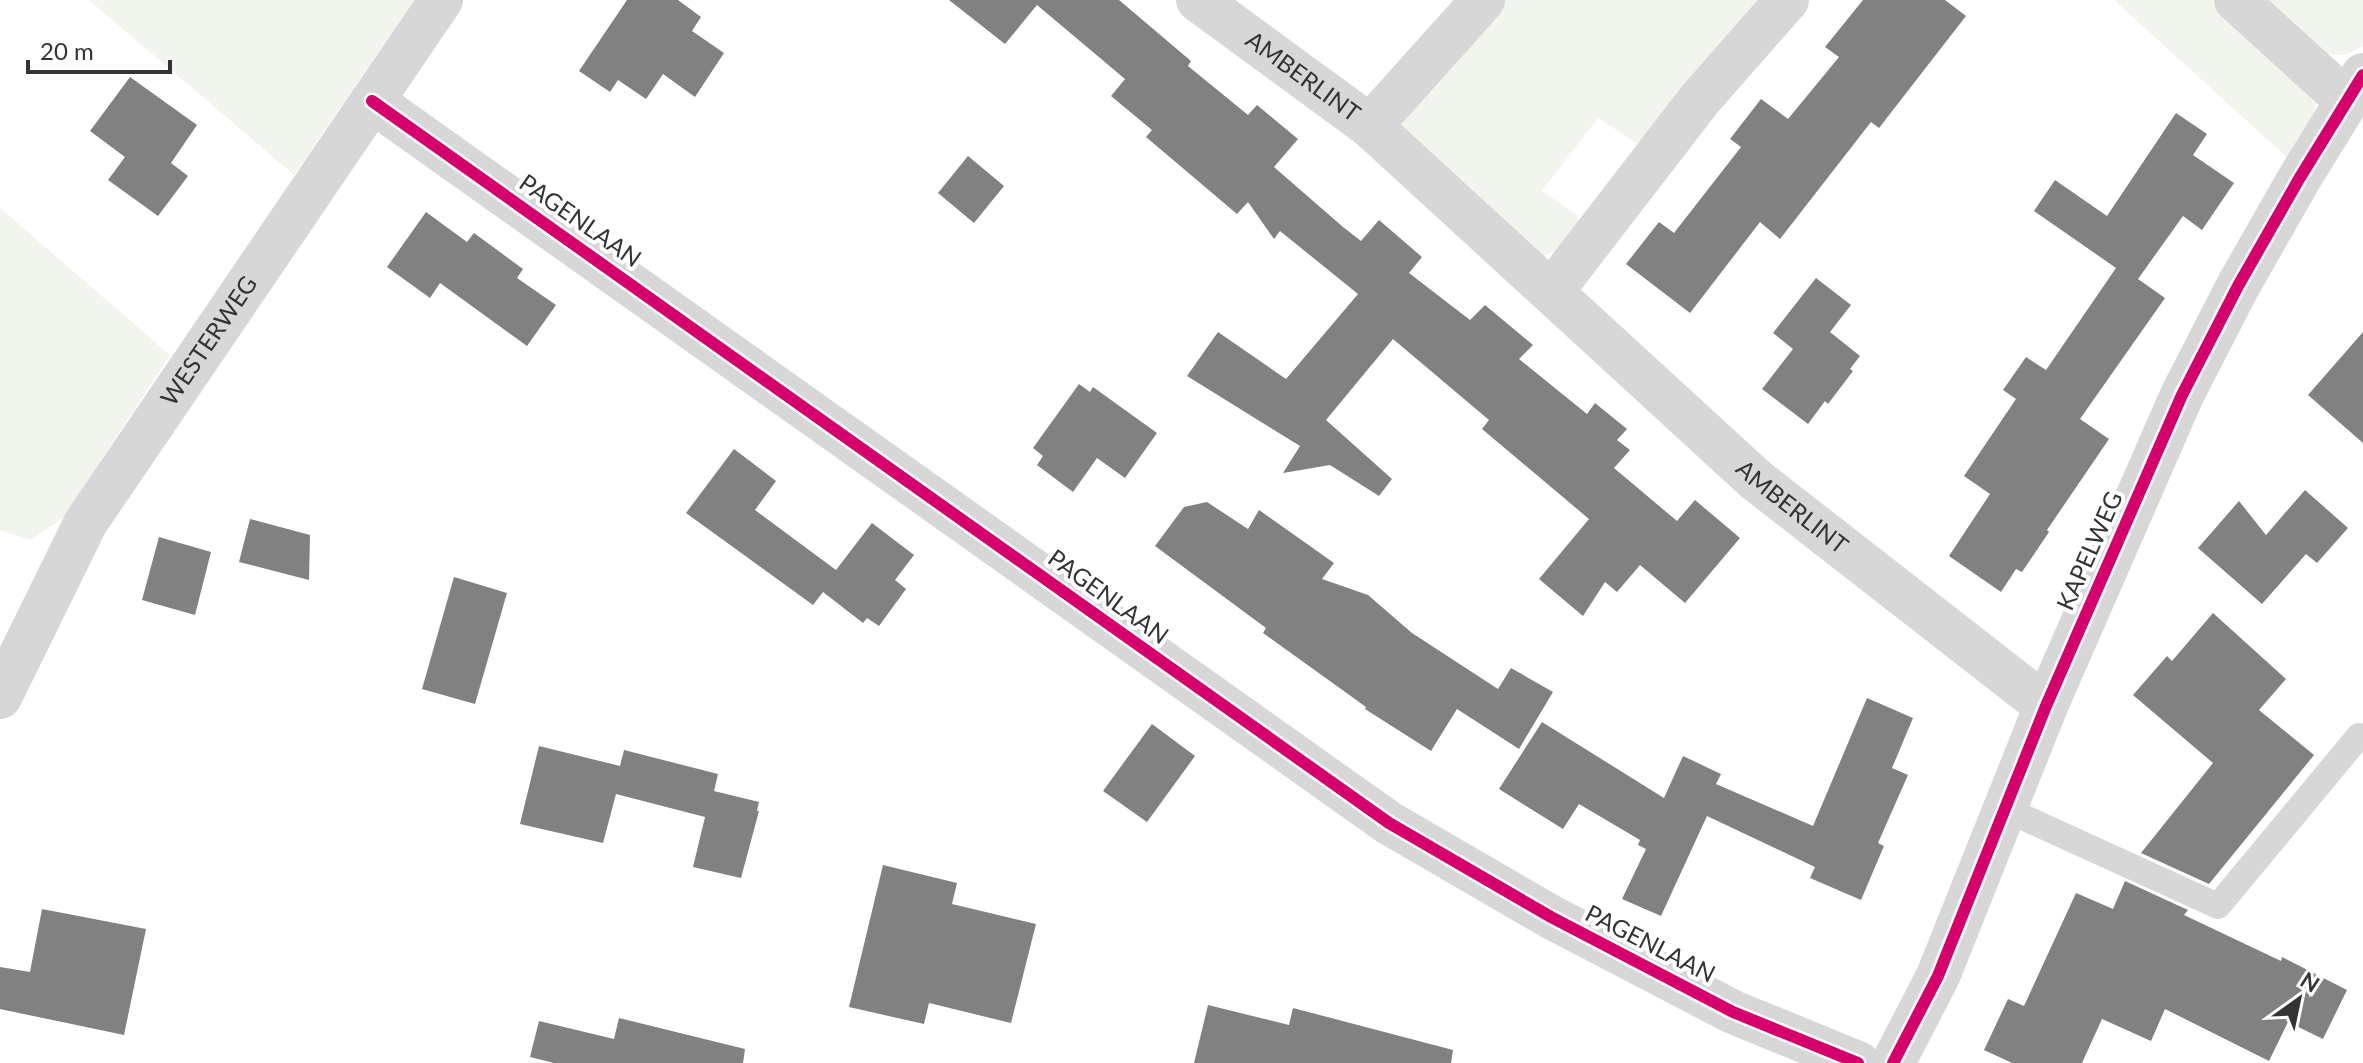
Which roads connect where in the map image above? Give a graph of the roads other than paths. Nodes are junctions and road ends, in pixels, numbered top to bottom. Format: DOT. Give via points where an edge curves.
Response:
graph roads {
  1 [pos="441,0"];
  2 [pos="1198,0"];
  3 [pos="1483,0"];
  4 [pos="1787,0"];
  5 [pos="2236,0"];
  6 [pos="2355,87"];
  7 [pos="372,101"];
  8 [pos="1370,126"];
  9 [pos="1552,291"];
  10 [pos="0,697"];
  11 [pos="2046,706"];
  12 [pos="2359,736"];
  13 [pos="2005,809"];
  14 [pos="1858,1063"];
  15 [pos="1893,1063"];
  1 -- 7 [label="street, WESTERWEG"];
  2 -- 8 [label="street, AMBERLINT"];
  3 -- 8 [label="street, AMBERLINT"];
  4 -- 9 [label="street" via="1700,99"];
  5 -- 6 [label="street"];
  6 -- 11 [label="street, KAPELWEG" via="2238,286 2182,395"];
  7 -- 10 [label="street, WESTERWEG" via="86,522"];
  7 -- 14 [label="street, PAGENLAAN" via="1389,823 1551,917 1733,1012"];
  8 -- 9 [label="street, AMBERLINT"];
  9 -- 11 [label="street, AMBERLINT" via="1756,480"];
  11 -- 13 [label="street, KAPELWEG"];
  12 -- 13 [label="lane" via="2218,906"];
  13 -- 15 [label="street, KAPELWEG" via="1938,976"];
}
